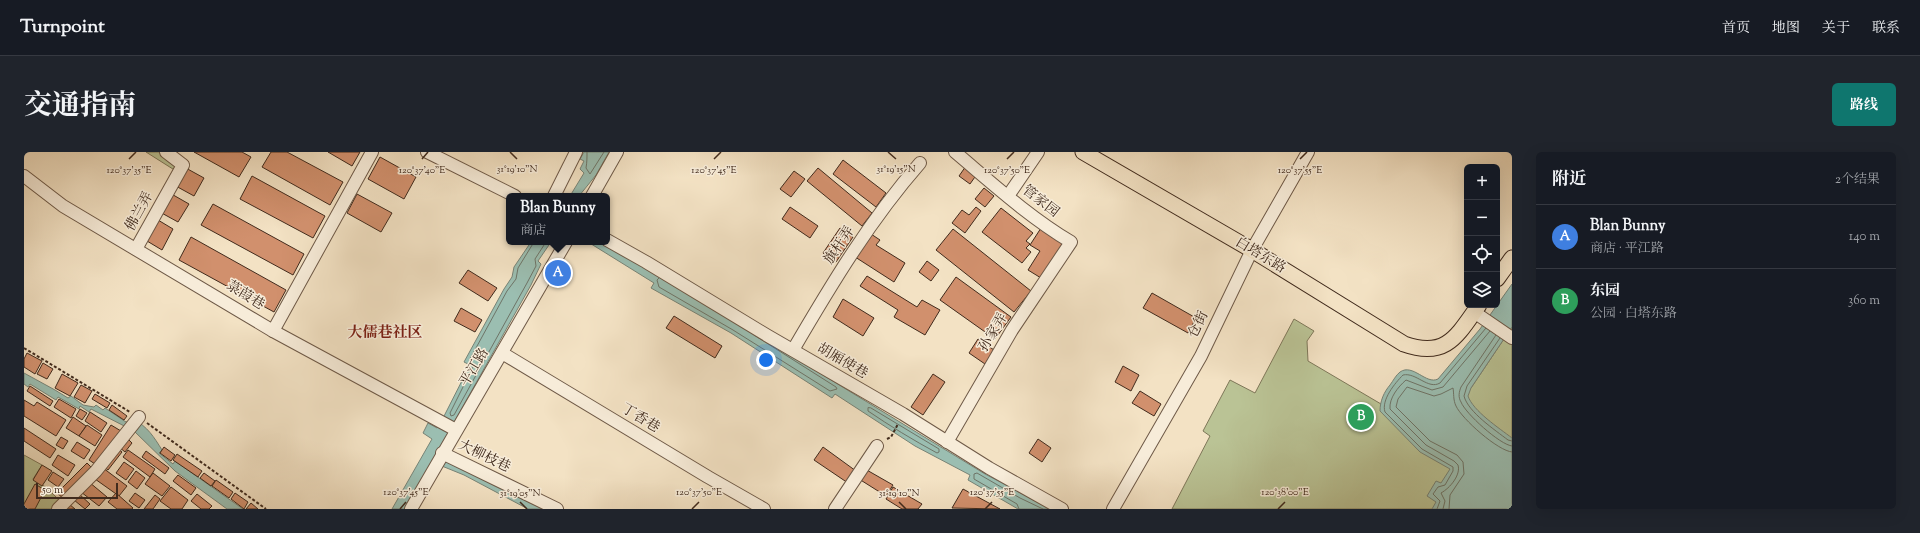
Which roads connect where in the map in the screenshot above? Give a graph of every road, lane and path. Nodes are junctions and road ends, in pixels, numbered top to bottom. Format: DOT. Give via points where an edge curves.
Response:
graph roads {
  1 [pos="166,152"];
  2 [pos="372,152"];
  3 [pos="427,152"];
  4 [pos="576,152"];
  5 [pos="617,152"];
  6 [pos="955,152"];
  7 [pos="1038,152"];
  8 [pos="1083,152"];
  9 [pos="1308,152"];
  10 [pos="920,163"];
  11 [pos="24,176"];
  12 [pos="510,193"];
  13 [pos="556,193"];
  14 [pos="594,193"];
  15 [pos="1008,196"];
  16 [pos="610,242"];
  17 [pos="1071,242"];
  18 [pos="564,245"];
  19 [pos="136,249"];
  20 [pos="1252,250"];
  21 [pos="1512,258"];
  22 [pos="1500,275"];
  23 [pos="1479,312"];
  24 [pos="273,331"];
  25 [pos="1512,338"];
  26 [pos="793,350"];
  27 [pos="502,352"];
  28 [pos="138,418"];
  29 [pos="898,423"];
  30 [pos="454,429"];
  31 [pos="891,437"];
  32 [pos="947,442"];
  33 [pos="877,446"];
  34 [pos="439,458"];
  35 [pos="58,509"];
  36 [pos="411,509"];
  37 [pos="557,509"];
  38 [pos="764,509"];
  39 [pos="835,509"];
  40 [pos="1062,509"];
  41 [pos="1113,509"];
  1 -- 19 [label="street, 佛兰弄" via="183,165"];
  2 -- 24 [label="street"];
  3 -- 12 [label="street"];
  4 -- 13 [label="street"];
  5 -- 14 [label="street"];
  6 -- 15 [label="street, 管家园"];
  7 -- 15 [label="street"];
  8 -- 20 [label="main road, 白塔东路"];
  9 -- 20 [label="street, 仓街"];
  10 -- 26 [label="street, 旗杆弄" via="897,189 843,266"];
  11 -- 19 [label="street, 菉葭巷" via="63,206"];
  15 -- 17 [label="street, 管家园" via="1043,225"];
  16 -- 26 [label="street, 胡厢使巷"];
  17 -- 32 [label="street, 孙家弄" via="1012,330"];
  18 -- 27 [label="street, 平江路"];
  19 -- 24 [label="street, 菉葭巷"];
  20 -- 23 [label="main road, 白塔东路" via="1404,344 1421,348 1439,348"];
  20 -- 41 [label="street, 仓街" via="1201,356"];
  21 -- 22 [label="main road"];
  23 -- 25 [label="street"];
  24 -- 30 [label="street, 菉葭巷"];
  26 -- 32 [label="street, 胡厢使巷"];
  27 -- 30 [label="street, 平江路"];
  27 -- 38 [label="street, 丁香巷"];
  28 -- 35 [label="street" via="96,471"];
  29 -- 31 [label="path"];
  30 -- 34 [label="street, 平江路"];
  32 -- 40 [label="street, 胡厢使巷"];
  33 -- 39 [label="street"];
  34 -- 36 [label="street, 平江路"];
  34 -- 37 [label="street, 大柳枝巷"];
}
